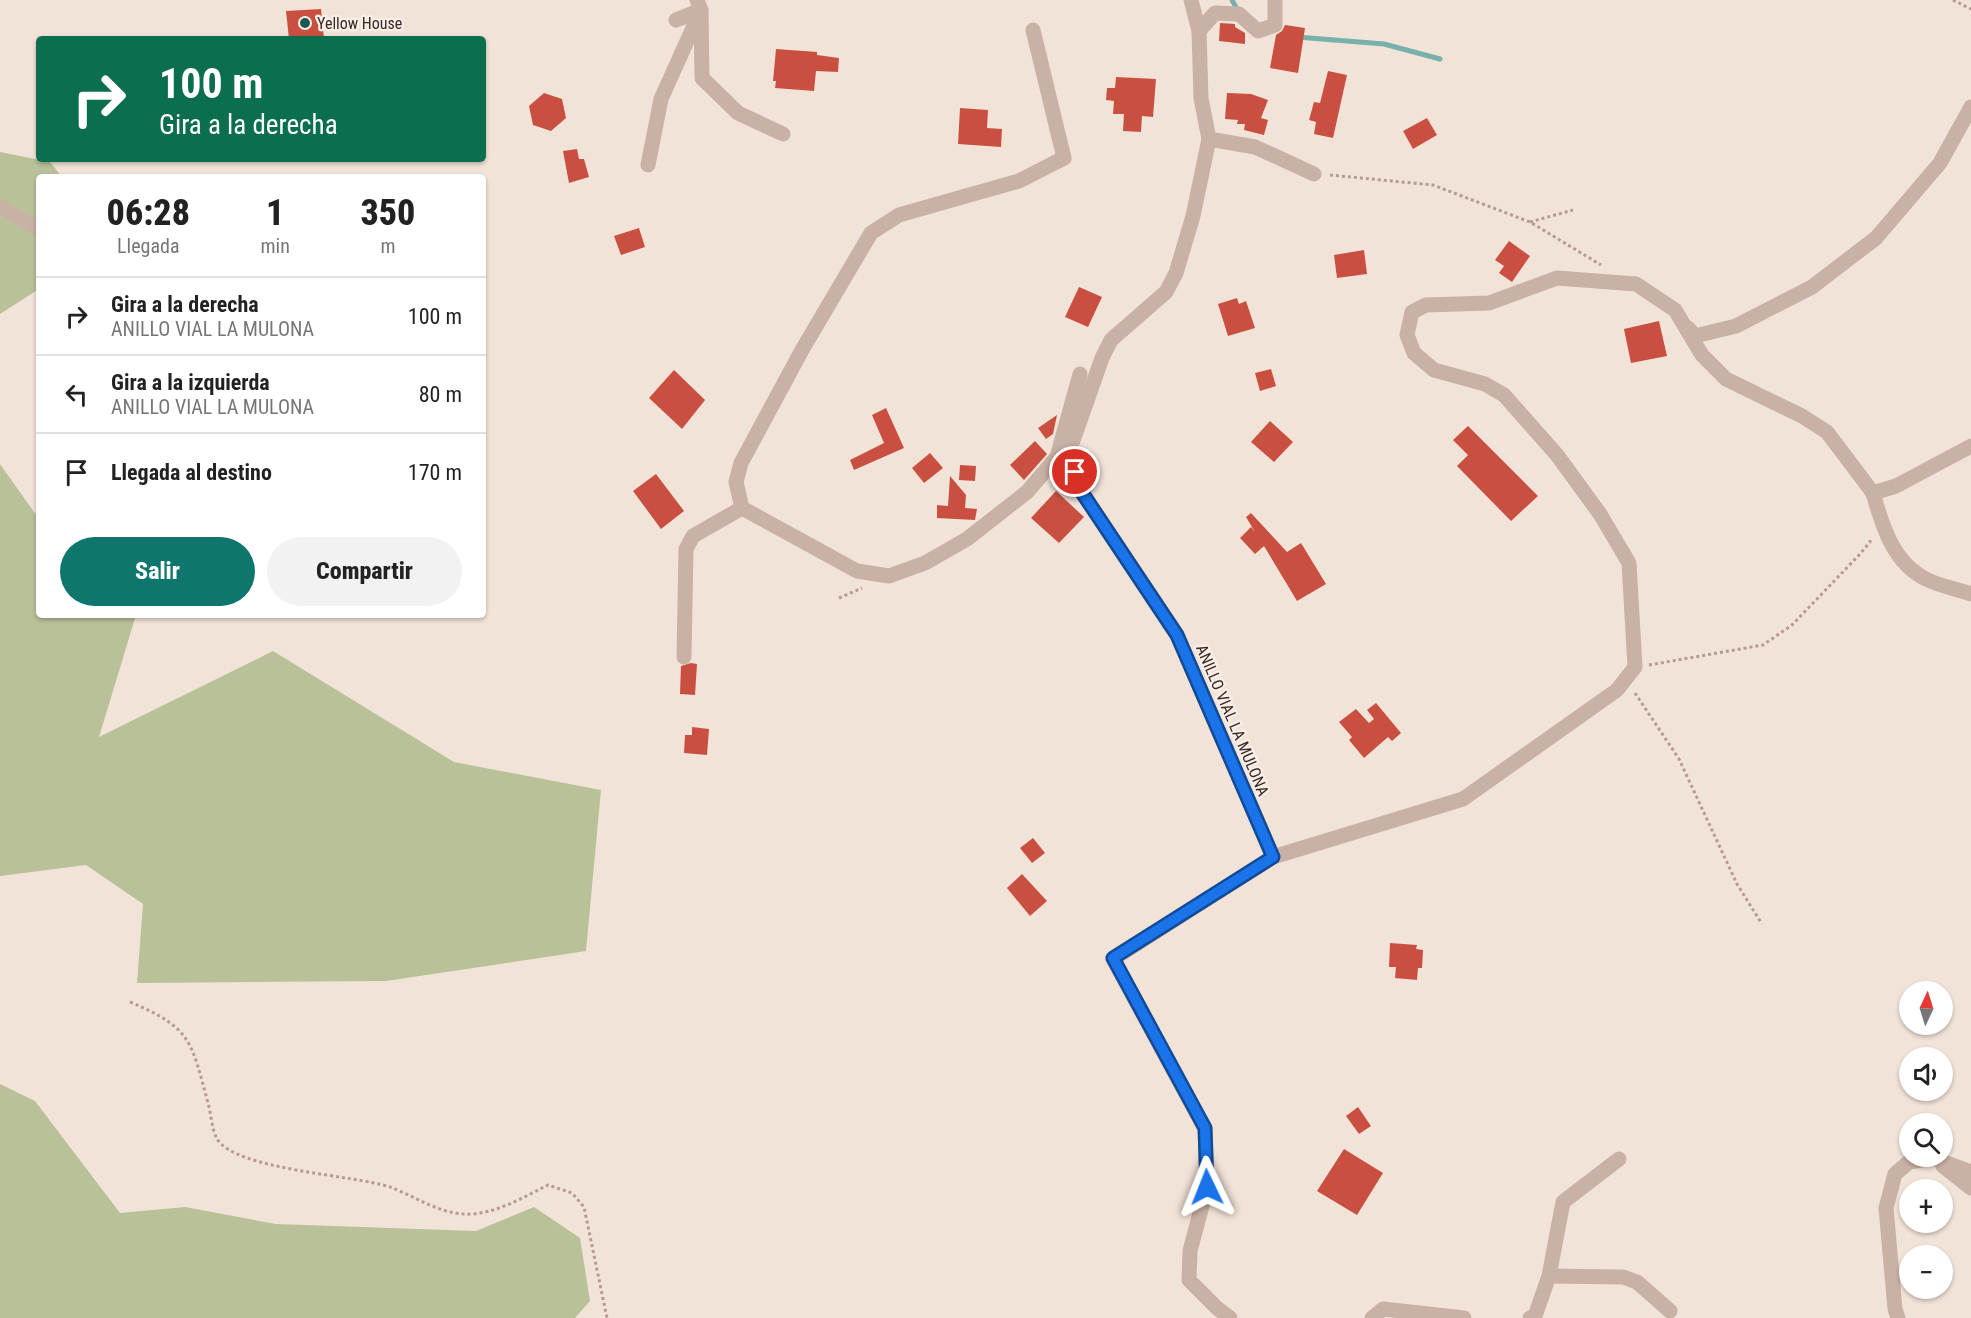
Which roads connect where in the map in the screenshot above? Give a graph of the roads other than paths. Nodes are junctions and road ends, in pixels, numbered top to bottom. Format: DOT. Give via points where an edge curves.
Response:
graph roads {
  1 [pos="1191,0"];
  2 [pos="1275,0"];
  3 [pos="699,5"];
  4 [pos="676,20"];
  5 [pos="1033,30"];
  6 [pos="1199,31"];
  7 [pos="1971,107"];
  8 [pos="783,134"];
  9 [pos="1209,139"];
  10 [pos="648,165"];
  11 [pos="1314,174"];
  12 [pos="0,207"];
  13 [pos="36,227"];
  14 [pos="1683,323"];
  15 [pos="1080,374"];
  16 [pos="1971,446"];
  17 [pos="1063,455"];
  18 [pos="1873,493"];
  19 [pos="742,508"];
  20 [pos="1971,594"];
  21 [pos="684,657"];
  22 [pos="1273,857"];
  23 [pos="1619,1159"];
  24 [pos="1953,1165"];
  25 [pos="1903,1167"];
  26 [pos="1944,1167"];
  27 [pos="1971,1172"];
  28 [pos="1971,1188"];
  29 [pos="1549,1276"];
  30 [pos="1670,1311"];
  31 [pos="1230,1318"];
  32 [pos="1372,1318"];
  33 [pos="1464,1318"];
  34 [pos="1530,1318"];
  35 [pos="1898,1318"];
  1 -- 6 [label="street"];
  2 -- 6 [label="street" via="1275,25 1258,31 1239,14 1215,13"];
  3 -- 4 [label="street"];
  3 -- 8 [label="street" via="702,78 738,113"];
  3 -- 10 [label="street" via="661,99"];
  5 -- 19 [label="street" via="1064,158 1019,181 899,215 871,233 741,463 736,482"];
  6 -- 9 [label="street" via="1201,98"];
  7 -- 14 [label="street" via="1940,163 1876,238 1812,287 1736,326 1708,335 1695,336"];
  9 -- 11 [label="street" via="1255,147"];
  9 -- 17 [label="street" via="1176,273 1166,292 1111,340"];
  12 -- 13 [label="street"];
  14 -- 18 [label="street" via="1701,355 1726,379 1827,432"];
  14 -- 22 [label="street" via="1675,310 1636,284 1566,277 1489,303 1426,305 1412,312 1407,327 1414,353 1434,370 1485,384 1504,395 1557,455 1629,563 1630,673 1617,690 1463,799"];
  15 -- 17 [label="street"];
  16 -- 18 [label="street" via="1896,486"];
  17 -- 19 [label="street" via="1027,492 975,533 925,563 889,576 857,572"];
  17 -- 22 [label="street, ANILLO VIAL LA MULONA" via="1081,491 1177,635"];
  18 -- 20 [label="street" via="1885,533 1906,566 1928,580"];
  19 -- 21 [label="street" via="693,536 686,549"];
  22 -- 31 [label="street" via="1113,958 1205,1128 1207,1187 1190,1251 1189,1280"];
  23 -- 29 [label="street" via="1563,1202"];
  24 -- 27 [label="street"];
  25 -- 35 [label="street" via="1895,1174 1886,1209"];
  26 -- 28 [label="street"];
  29 -- 30 [label="street" via="1623,1277 1637,1282"];
  29 -- 34 [label="street" via="1535,1316"];
  32 -- 33 [label="street" via="1383,1309"];
}
